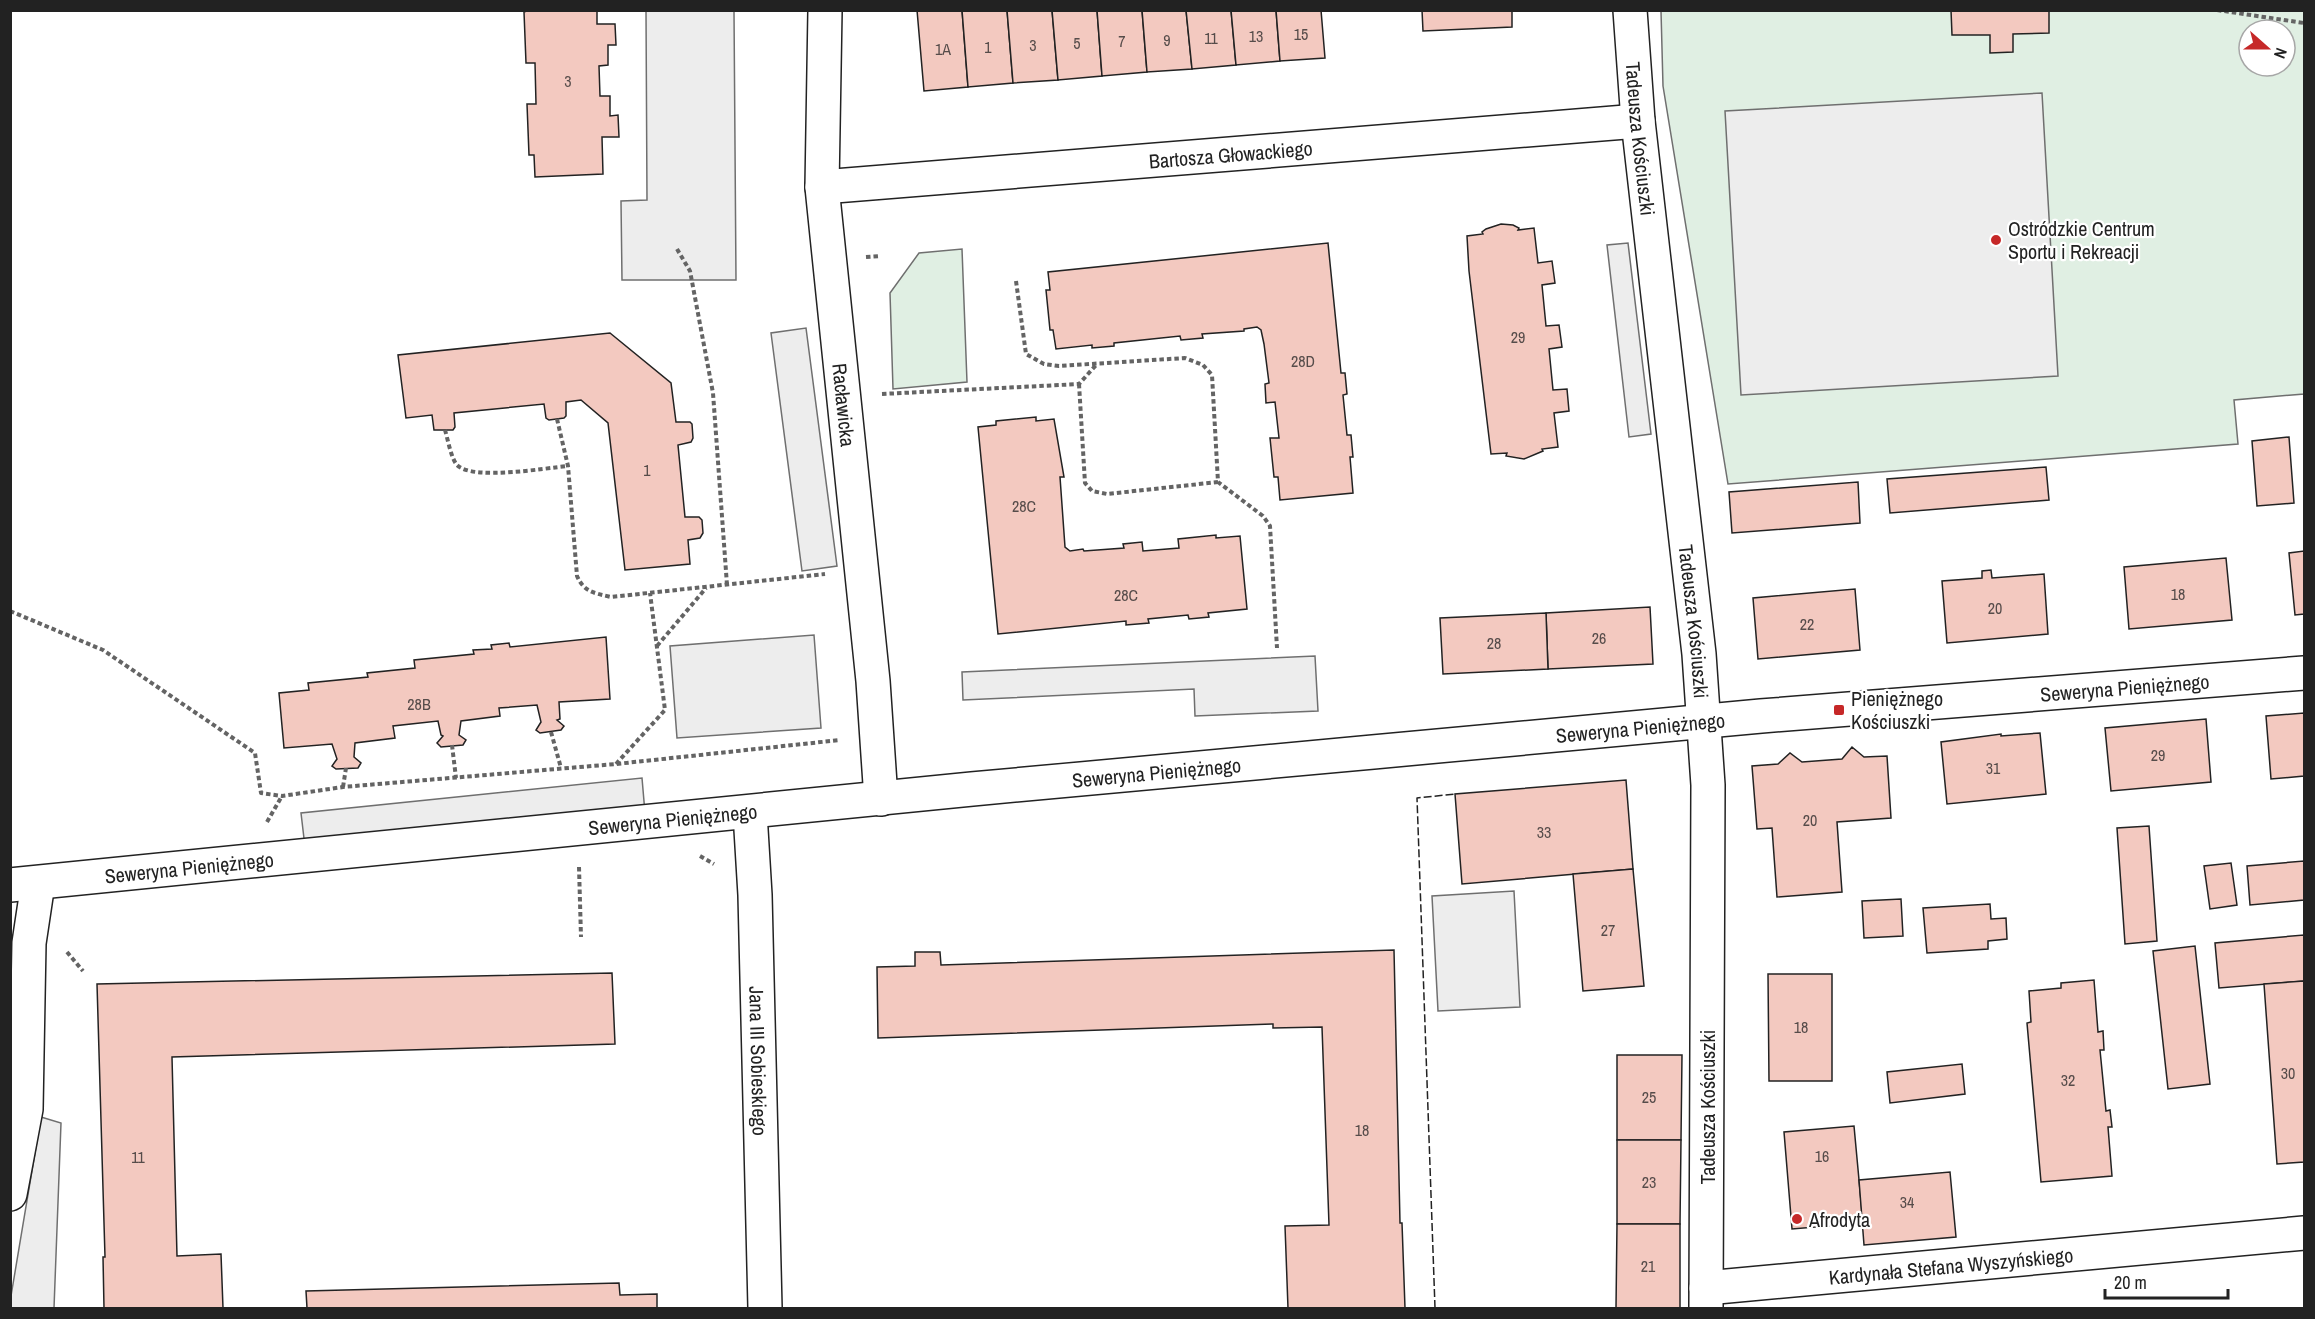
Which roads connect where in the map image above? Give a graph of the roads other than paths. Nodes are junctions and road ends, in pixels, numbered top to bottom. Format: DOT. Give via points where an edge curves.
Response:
graph roads {
  1 [pos="825,10"];
  2 [pos="1630,10"];
  3 [pos="1638,121"];
  4 [pos="822,187"];
  5 [pos="2304,673"];
  6 [pos="1703,722"];
  7 [pos="881,799"];
  8 [pos="750,813"];
  9 [pos="24,884"];
  10 [pos="10,1194"];
  11 [pos="2304,1233"];
  12 [pos="1706,1298"];
  13 [pos="765,1308"];
  1 -- 4 [label="street, Racławicka"];
  2 -- 3 [label="street, Tadeusza Kościuszki"];
  3 -- 4 [label="street, Bartosza Głowackiego"];
  3 -- 6 [label="street, Tadeusza Kościuszki" via="1699,654"];
  4 -- 7 [label="street, Racławicka" via="874,692"];
  5 -- 6 [label="street, Seweryna Pieniężnego"];
  6 -- 7 [label="street, Seweryna Pieniężnego"];
  6 -- 12 [label="street, Tadeusza Kościuszki" via="1708,785"];
  7 -- 8 [label="street, Seweryna Pieniężnego"];
  8 -- 9 [label="street, Seweryna Pieniężnego"];
  8 -- 13 [label="street, Jana III Sobieskiego"];
  9 -- 10 [label="street" via="29,943 26,1109"];
  11 -- 12 [label="street, Kardynała Stefana Wyszyńskiego"];
}
